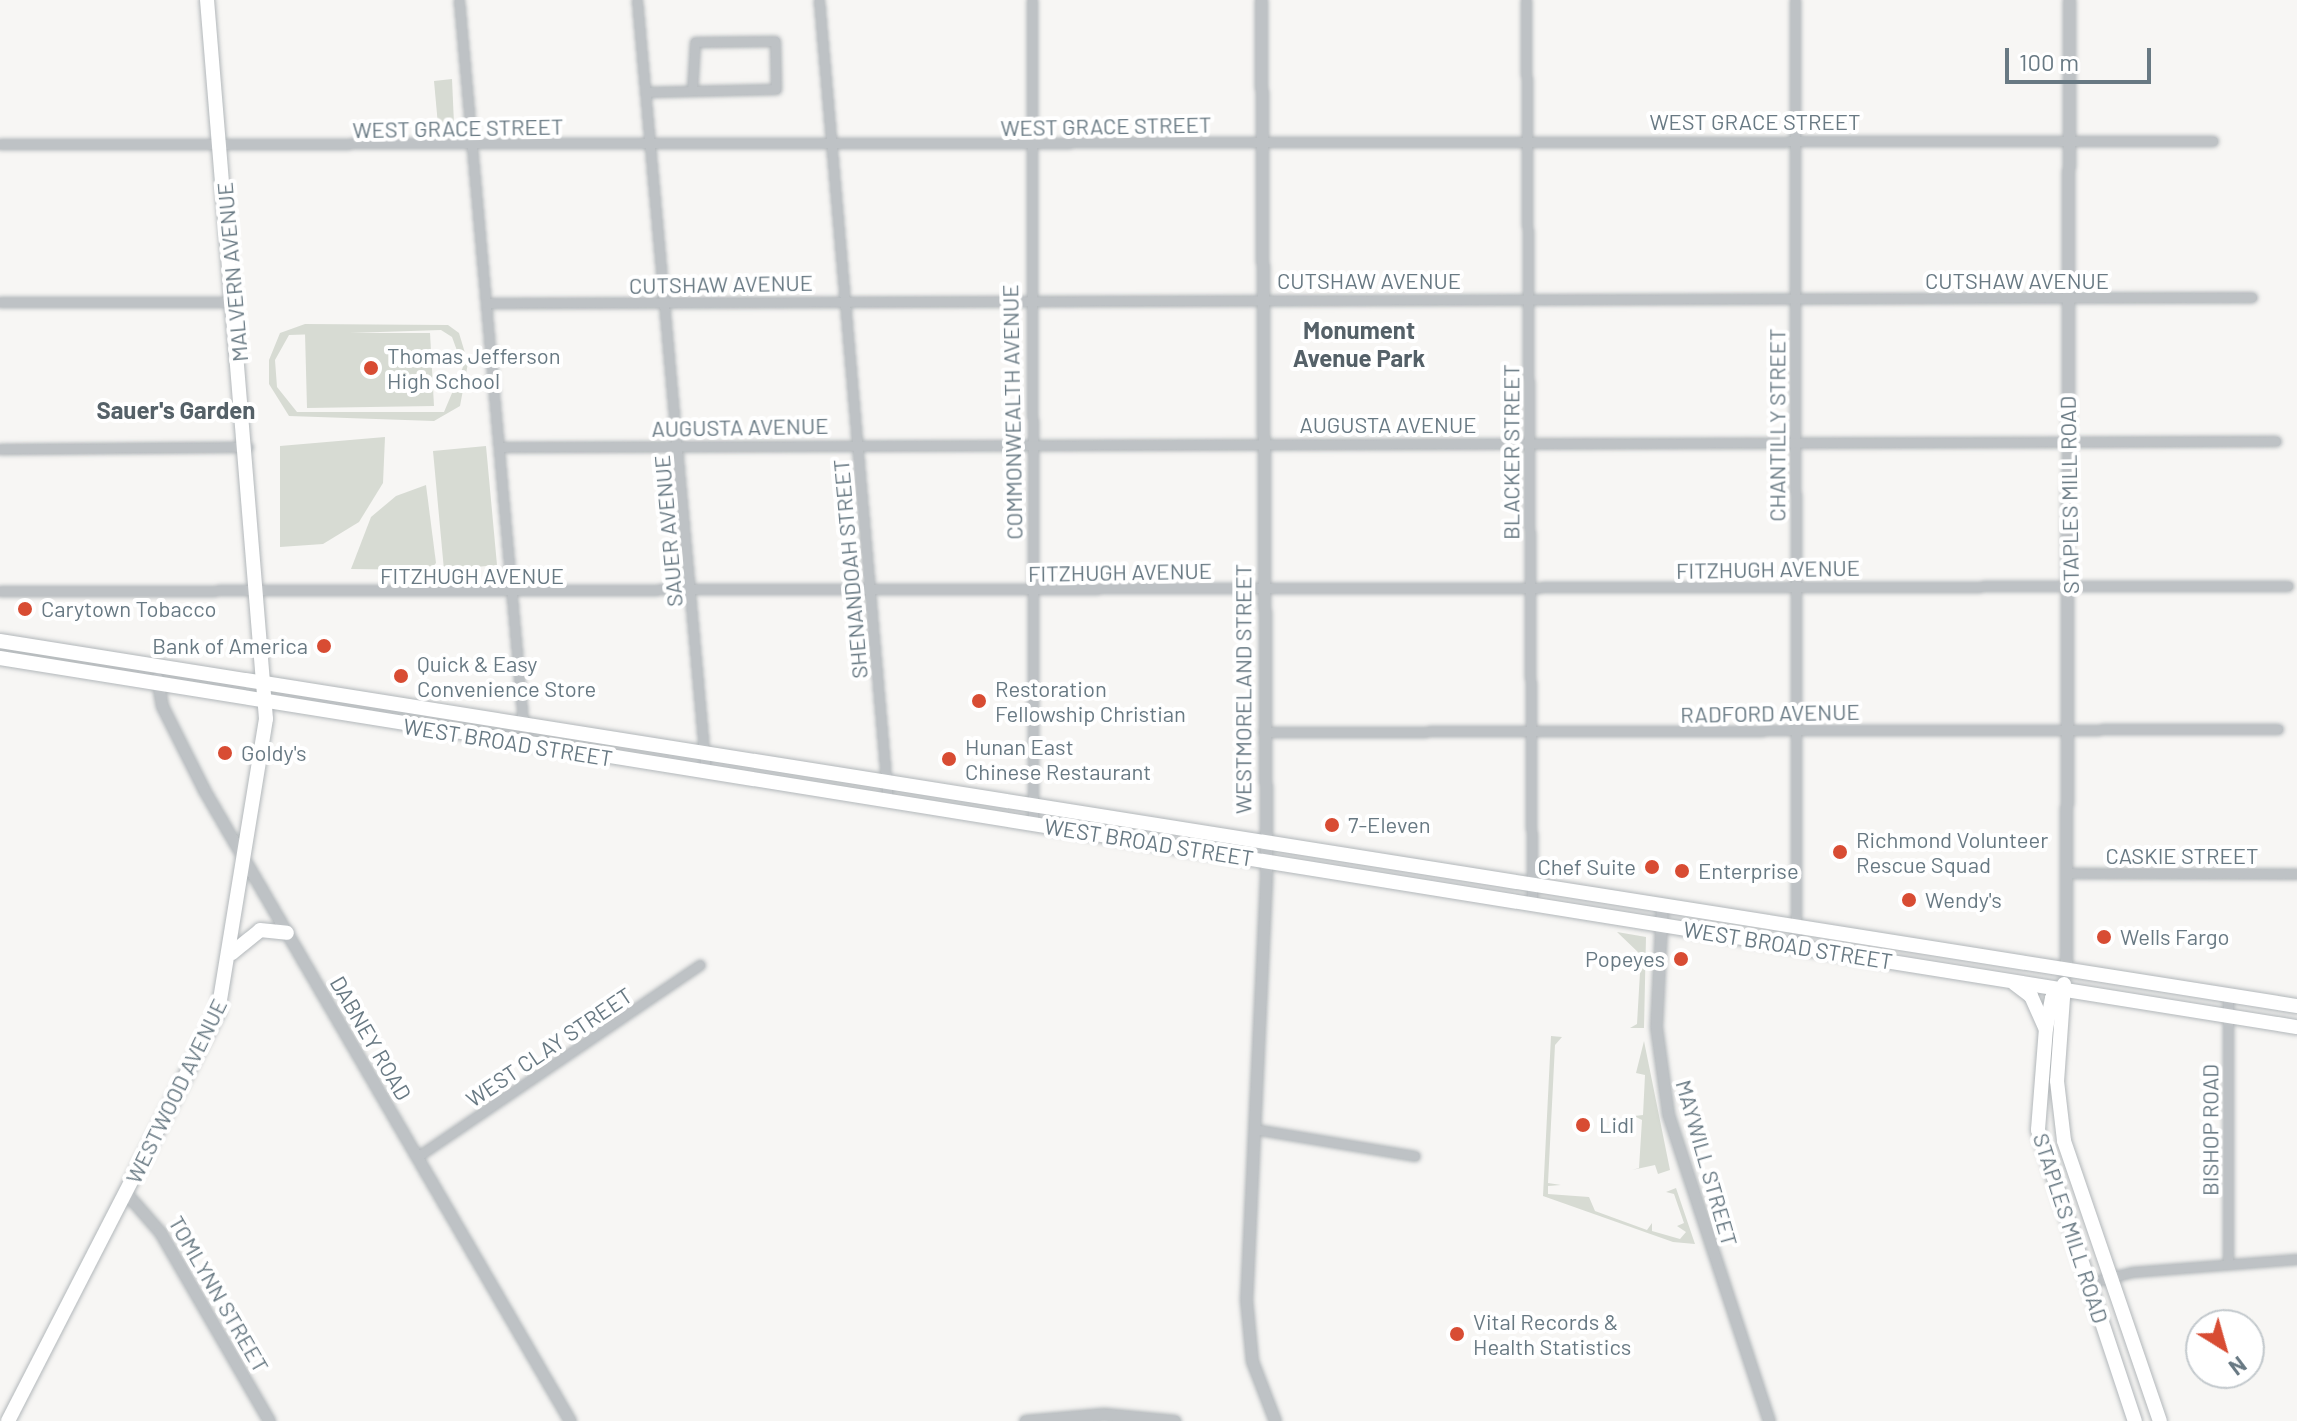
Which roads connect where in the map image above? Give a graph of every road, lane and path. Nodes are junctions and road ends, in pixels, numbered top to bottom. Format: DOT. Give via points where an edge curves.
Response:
graph roads {
  1 [pos="207,0"];
  2 [pos="459,0"];
  3 [pos="637,0"];
  4 [pos="819,0"];
  5 [pos="1032,0"];
  6 [pos="1261,0"];
  7 [pos="1526,0"];
  8 [pos="1795,0"];
  9 [pos="2069,0"];
  10 [pos="692,91"];
  11 [pos="646,92"];
  12 [pos="1793,139"];
  13 [pos="1529,141"];
  14 [pos="2213,141"];
  15 [pos="1261,142"];
  16 [pos="831,143"];
  17 [pos="0,144"];
  18 [pos="651,145"];
  19 [pos="1028,145"];
  20 [pos="2068,145"];
  21 [pos="472,146"];
  22 [pos="221,147"];
  23 [pos="2252,297"];
  24 [pos="2066,298"];
  25 [pos="1262,299"];
  26 [pos="844,300"];
  27 [pos="1527,300"];
  28 [pos="1794,300"];
  29 [pos="0,302"];
  30 [pos="234,302"];
  31 [pos="486,303"];
  32 [pos="1029,303"];
  33 [pos="665,305"];
  34 [pos="2276,441"];
  35 [pos="1262,442"];
  36 [pos="1794,442"];
  37 [pos="2068,442"];
  38 [pos="857,443"];
  39 [pos="1528,443"];
  40 [pos="1031,445"];
  41 [pos="678,446"];
  42 [pos="248,447"];
  43 [pos="500,447"];
  44 [pos="0,449"];
  45 [pos="2069,585"];
  46 [pos="1796,586"];
  47 [pos="2288,586"];
  48 [pos="869,588"];
  49 [pos="1263,588"];
  50 [pos="1529,590"];
  51 [pos="0,591"];
  52 [pos="261,592"];
  53 [pos="1032,592"];
  54 [pos="692,594"];
  55 [pos="515,595"];
  56 [pos="0,641"];
  57 [pos="0,658"];
  58 [pos="158,669"];
  59 [pos="155,685"];
  60 [pos="268,688"];
  61 [pos="268,704"];
  62 [pos="524,728"];
  63 [pos="2067,728"];
  64 [pos="2278,729"];
  65 [pos="1796,730"];
  66 [pos="1263,732"];
  67 [pos="1529,733"];
  68 [pos="525,744"];
  69 [pos="704,756"];
  70 [pos="706,773"];
  71 [pos="886,784"];
  72 [pos="888,801"];
  73 [pos="1034,807"];
  74 [pos="1033,824"];
  75 [pos="1265,844"];
  76 [pos="245,860"];
  77 [pos="1265,861"];
  78 [pos="2067,873"];
  79 [pos="2297,874"];
  80 [pos="1531,886"];
  81 [pos="1532,903"];
  82 [pos="1662,907"];
  83 [pos="1661,924"];
  84 [pos="1797,929"];
  85 [pos="287,933"];
  86 [pos="1796,946"];
  87 [pos="232,953"];
  88 [pos="700,965"];
  89 [pos="2066,972"];
  90 [pos="2007,980"];
  91 [pos="2063,989"];
  92 [pos="2228,996"];
  93 [pos="2297,1006"];
  94 [pos="2228,1016"];
  95 [pos="2297,1027"];
  96 [pos="2046,1028"];
  97 [pos="1254,1129"];
  98 [pos="1415,1156"];
  99 [pos="417,1157"];
  100 [pos="126,1193"];
  101 [pos="2297,1259"];
  102 [pos="2228,1264"];
  103 [pos="2110,1276"];
  104 [pos="2088,1283"];
  105 [pos="8,1421"];
  106 [pos="269,1421"];
  107 [pos="570,1421"];
  108 [pos="1025,1421"];
  109 [pos="1175,1421"];
  110 [pos="1275,1421"];
  111 [pos="1769,1421"];
  112 [pos="2135,1421"];
  113 [pos="2160,1421"];
  1 -- 22 [label="main road, MALVERN AVENUE"];
  2 -- 21 [label="street"];
  3 -- 11 [label="street, SAUER AVENUE"];
  4 -- 16 [label="street, SHENANDOAH STREET"];
  5 -- 19 [label="street, COMMONWEALTH AVENUE"];
  6 -- 15 [label="street, WESTMORELAND STREET"];
  7 -- 13 [label="street, BLACKER STREET"];
  8 -- 12 [label="street, CHANTILLY STREET"];
  9 -- 20 [label="street, STAPLES MILL ROAD"];
  10 -- 10 [label="street" via="776,89 775,41 695,42"];
  10 -- 11 [label="street"];
  11 -- 18 [label="street, SAUER AVENUE"];
  12 -- 13 [label="street, WEST GRACE STREET"];
  12 -- 20 [label="street, WEST GRACE STREET"];
  12 -- 28 [label="street, CHANTILLY STREET"];
  13 -- 15 [label="street, WEST GRACE STREET"];
  13 -- 27 [label="street, BLACKER STREET"];
  14 -- 20 [label="street, WEST GRACE STREET"];
  15 -- 19 [label="street, WEST GRACE STREET"];
  15 -- 25 [label="street, WESTMORELAND STREET"];
  16 -- 18 [label="street, WEST GRACE STREET"];
  16 -- 19 [label="street, WEST GRACE STREET"];
  16 -- 26 [label="street, SHENANDOAH STREET"];
  17 -- 22 [label="street, WEST GRACE STREET"];
  18 -- 21 [label="street, WEST GRACE STREET"];
  18 -- 33 [label="street, SAUER AVENUE"];
  19 -- 32 [label="street, COMMONWEALTH AVENUE"];
  20 -- 24 [label="street, STAPLES MILL ROAD"];
  21 -- 22 [label="street, WEST GRACE STREET"];
  21 -- 31 [label="street"];
  22 -- 30 [label="main road, MALVERN AVENUE"];
  23 -- 24 [label="street, CUTSHAW AVENUE"];
  24 -- 28 [label="street, CUTSHAW AVENUE"];
  24 -- 37 [label="street, STAPLES MILL ROAD"];
  25 -- 27 [label="street, CUTSHAW AVENUE"];
  25 -- 32 [label="street, CUTSHAW AVENUE"];
  25 -- 35 [label="street, WESTMORELAND STREET"];
  26 -- 32 [label="street, CUTSHAW AVENUE"];
  26 -- 33 [label="street, CUTSHAW AVENUE"];
  26 -- 38 [label="street, SHENANDOAH STREET"];
  27 -- 28 [label="street, CUTSHAW AVENUE"];
  27 -- 39 [label="street, BLACKER STREET"];
  28 -- 36 [label="street, CHANTILLY STREET"];
  29 -- 30 [label="street"];
  30 -- 42 [label="main road, MALVERN AVENUE"];
  31 -- 33 [label="street, CUTSHAW AVENUE"];
  31 -- 43 [label="street"];
  32 -- 40 [label="street, COMMONWEALTH AVENUE"];
  33 -- 41 [label="street, SAUER AVENUE"];
  34 -- 37 [label="street, AUGUSTA AVENUE"];
  35 -- 39 [label="street, AUGUSTA AVENUE"];
  35 -- 40 [label="street, AUGUSTA AVENUE"];
  35 -- 49 [label="street, WESTMORELAND STREET"];
  36 -- 37 [label="street, AUGUSTA AVENUE"];
  36 -- 39 [label="street, AUGUSTA AVENUE"];
  36 -- 46 [label="street, CHANTILLY STREET"];
  37 -- 45 [label="street, STAPLES MILL ROAD"];
  38 -- 40 [label="street, AUGUSTA AVENUE"];
  38 -- 41 [label="street, AUGUSTA AVENUE"];
  38 -- 48 [label="street, SHENANDOAH STREET"];
  39 -- 50 [label="street, BLACKER STREET"];
  40 -- 53 [label="street, COMMONWEALTH AVENUE"];
  41 -- 43 [label="street, AUGUSTA AVENUE"];
  41 -- 54 [label="street, SAUER AVENUE"];
  42 -- 44 [label="street"];
  42 -- 52 [label="main road, MALVERN AVENUE"];
  43 -- 55 [label="street"];
  45 -- 46 [label="street, FITZHUGH AVENUE"];
  45 -- 47 [label="street, FITZHUGH AVENUE"];
  45 -- 63 [label="street, STAPLES MILL ROAD"];
  46 -- 50 [label="street, FITZHUGH AVENUE"];
  46 -- 65 [label="street, CHANTILLY STREET"];
  48 -- 53 [label="street, FITZHUGH AVENUE"];
  48 -- 54 [label="street, FITZHUGH AVENUE"];
  48 -- 71 [label="street, SHENANDOAH STREET"];
  49 -- 50 [label="street, FITZHUGH AVENUE"];
  49 -- 53 [label="street, FITZHUGH AVENUE"];
  49 -- 66 [label="street, WESTMORELAND STREET"];
  50 -- 67 [label="street, BLACKER STREET"];
  51 -- 52 [label="street, FITZHUGH AVENUE"];
  52 -- 55 [label="street, FITZHUGH AVENUE"];
  52 -- 60 [label="main road, MALVERN AVENUE"];
  53 -- 73 [label="street, COMMONWEALTH AVENUE"];
  54 -- 55 [label="street, FITZHUGH AVENUE"];
  54 -- 69 [label="street, SAUER AVENUE"];
  55 -- 62 [label="street"];
  56 -- 58 [label="main road, WEST BROAD STREET"];
  57 -- 59 [label="main road, WEST BROAD STREET"];
  58 -- 59 [label="street"];
  58 -- 60 [label="main road, WEST BROAD STREET"];
  59 -- 61 [label="main road, WEST BROAD STREET"];
  59 -- 76 [label="street, DABNEY ROAD" via="186,758"];
  60 -- 61 [label="main road, WESTWOOD AVENUE"];
  60 -- 62 [label="main road, WEST BROAD STREET"];
  61 -- 68 [label="main road, WEST BROAD STREET"];
  61 -- 76 [label="main road, WESTWOOD AVENUE"];
  62 -- 68 [label="street"];
  62 -- 69 [label="main road, WEST BROAD STREET"];
  63 -- 64 [label="street, RADFORD AVENUE"];
  63 -- 65 [label="street, RADFORD AVENUE"];
  63 -- 78 [label="street, STAPLES MILL ROAD"];
  65 -- 67 [label="street, RADFORD AVENUE"];
  65 -- 84 [label="street, CHANTILLY STREET"];
  66 -- 67 [label="street, RADFORD AVENUE"];
  66 -- 75 [label="street, WESTMORELAND STREET"];
  67 -- 80 [label="street, BLACKER STREET"];
  68 -- 70 [label="main road, WEST BROAD STREET"];
  69 -- 70 [label="street, SAUER AVENUE"];
  69 -- 71 [label="main road, WEST BROAD STREET"];
  70 -- 72 [label="main road, WEST BROAD STREET"];
  71 -- 72 [label="street, SHENANDOAH STREET"];
  71 -- 73 [label="main road, WEST BROAD STREET"];
  72 -- 74 [label="main road, WEST BROAD STREET"];
  73 -- 74 [label="street, COMMONWEALTH AVENUE"];
  73 -- 75 [label="main road, WEST BROAD STREET"];
  74 -- 77 [label="main road, WEST BROAD STREET"];
  75 -- 77 [label="street, WESTMORELAND STREET"];
  75 -- 80 [label="main road, WEST BROAD STREET"];
  76 -- 85 [label="street, DABNEY ROAD"];
  76 -- 87 [label="main road, WESTWOOD AVENUE"];
  77 -- 81 [label="main road, WEST BROAD STREET"];
  77 -- 97 [label="street, WESTMORELAND STREET"];
  78 -- 79 [label="street, CASKIE STREET"];
  78 -- 89 [label="street, STAPLES MILL ROAD"];
  80 -- 81 [label="street, BLACKER STREET"];
  80 -- 82 [label="main road, WEST BROAD STREET"];
  81 -- 83 [label="main road, WEST BROAD STREET"];
  82 -- 83 [label="street, MAYWILL STREET"];
  82 -- 84 [label="main road, WEST BROAD STREET"];
  83 -- 86 [label="main road, WEST BROAD STREET"];
  83 -- 111 [label="street, MAYWILL STREET" via="1656,1027 1668,1114"];
  84 -- 86 [label="street, CHANTILLY STREET"];
  84 -- 89 [label="main road, WEST BROAD STREET"];
  85 -- 87 [label="main road" via="260,930"];
  85 -- 99 [label="street, DABNEY ROAD"];
  86 -- 90 [label="main road, WEST BROAD STREET"];
  87 -- 100 [label="main road, WESTWOOD AVENUE" via="214,1023"];
  88 -- 99 [label="street, WEST CLAY STREET"];
  89 -- 91 [label="main road, STAPLES MILL ROAD"];
  89 -- 92 [label="main road, WEST BROAD STREET"];
  90 -- 91 [label="main road, WEST BROAD STREET"];
  90 -- 96 [label="main road" via="2031,996"];
  91 -- 94 [label="main road, WEST BROAD STREET"];
  91 -- 96 [label="main road, STAPLES MILL ROAD" via="2052,998"];
  91 -- 103 [label="main road, STAPLES MILL ROAD" via="2060,1122"];
  92 -- 93 [label="main road, WEST BROAD STREET"];
  92 -- 94 [label="street, BISHOP ROAD"];
  94 -- 95 [label="main road, WEST BROAD STREET"];
  94 -- 102 [label="street, BISHOP ROAD"];
  96 -- 104 [label="main road, STAPLES MILL ROAD" via="2038,1130"];
  97 -- 98 [label="street"];
  97 -- 110 [label="street, WESTMORELAND STREET" via="1247,1326 1255,1373"];
  99 -- 107 [label="street, DABNEY ROAD"];
  100 -- 105 [label="main road, WESTWOOD AVENUE"];
  100 -- 106 [label="street, TOMLYNN STREET" via="160,1232"];
  101 -- 102 [label="street"];
  102 -- 103 [label="street"];
  103 -- 104 [label="street"];
  103 -- 113 [label="main road, STAPLES MILL ROAD"];
  104 -- 112 [label="main road, STAPLES MILL ROAD"];
  108 -- 109 [label="street" via="1104,1414"];
}
